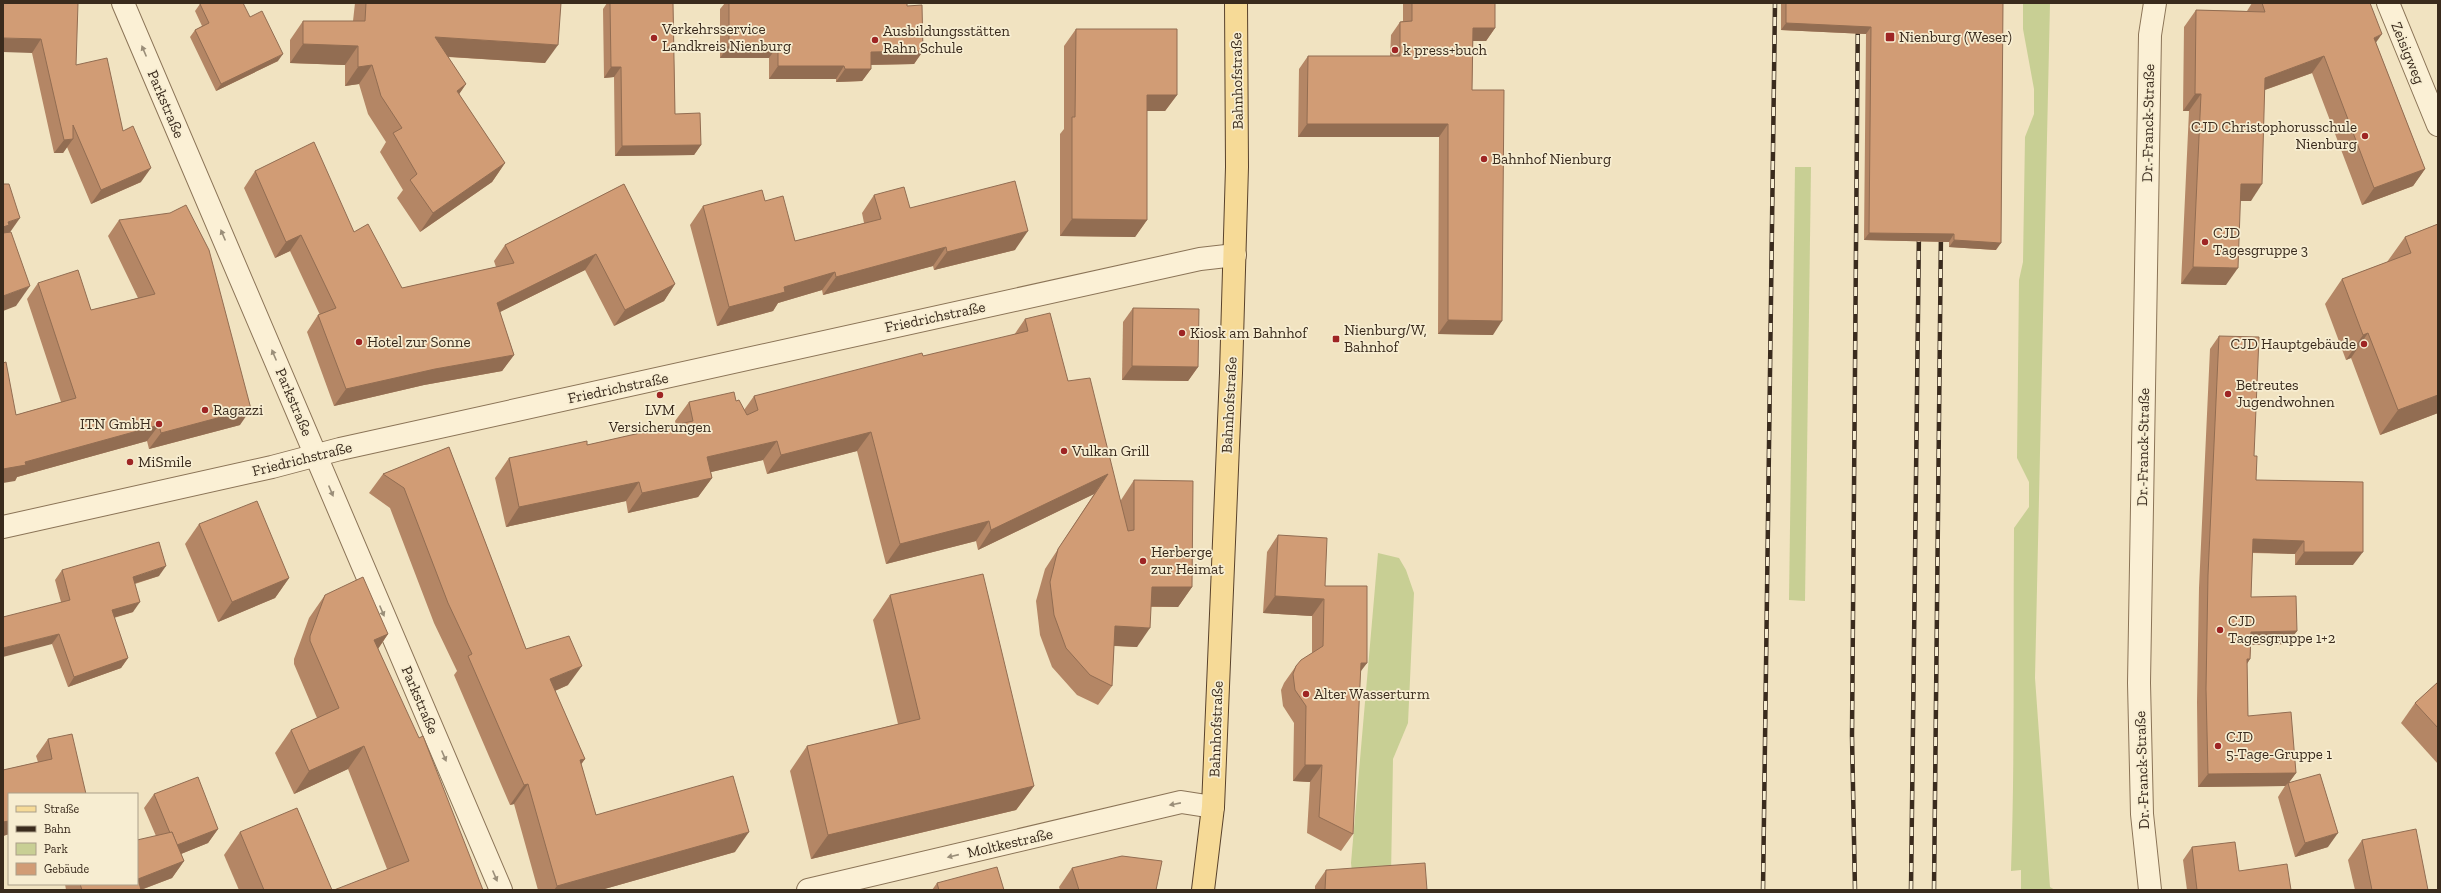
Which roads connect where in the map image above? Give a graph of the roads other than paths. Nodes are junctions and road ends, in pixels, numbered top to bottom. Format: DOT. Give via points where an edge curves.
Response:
graph roads {
  1 [pos="123,3"];
  2 [pos="1236,3"];
  3 [pos="2155,3"];
  4 [pos="2388,3"];
  5 [pos="2438,125"];
  6 [pos="1235,255"];
  7 [pos="316,455"];
  8 [pos="3,527"];
  9 [pos="1213,808"];
  10 [pos="501,890"];
  11 [pos="808,890"];
  12 [pos="1203,890"];
  13 [pos="2150,890"];
  7 -- 1 [label="street, Parkstraße, one-way"];
  2 -- 6 [label="main road, Bahnhofstraße"];
  3 -- 13 [label="street, Dr.-Franck-Straße" via="2150,35 2140,683 2142,814"];
  4 -- 5 [label="street, Zeisigweg"];
  6 -- 7 [label="street, Friedrichstraße" via="1194,261"];
  6 -- 9 [label="main road, Bahnhofstraße"];
  7 -- 8 [label="street, Friedrichstraße"];
  7 -- 10 [label="street, Parkstraße, one-way"];
  9 -- 11 [label="street, Moltkestraße, one-way" via="1181,802"];
  9 -- 12 [label="main road, Bahnhofstraße"];
}
